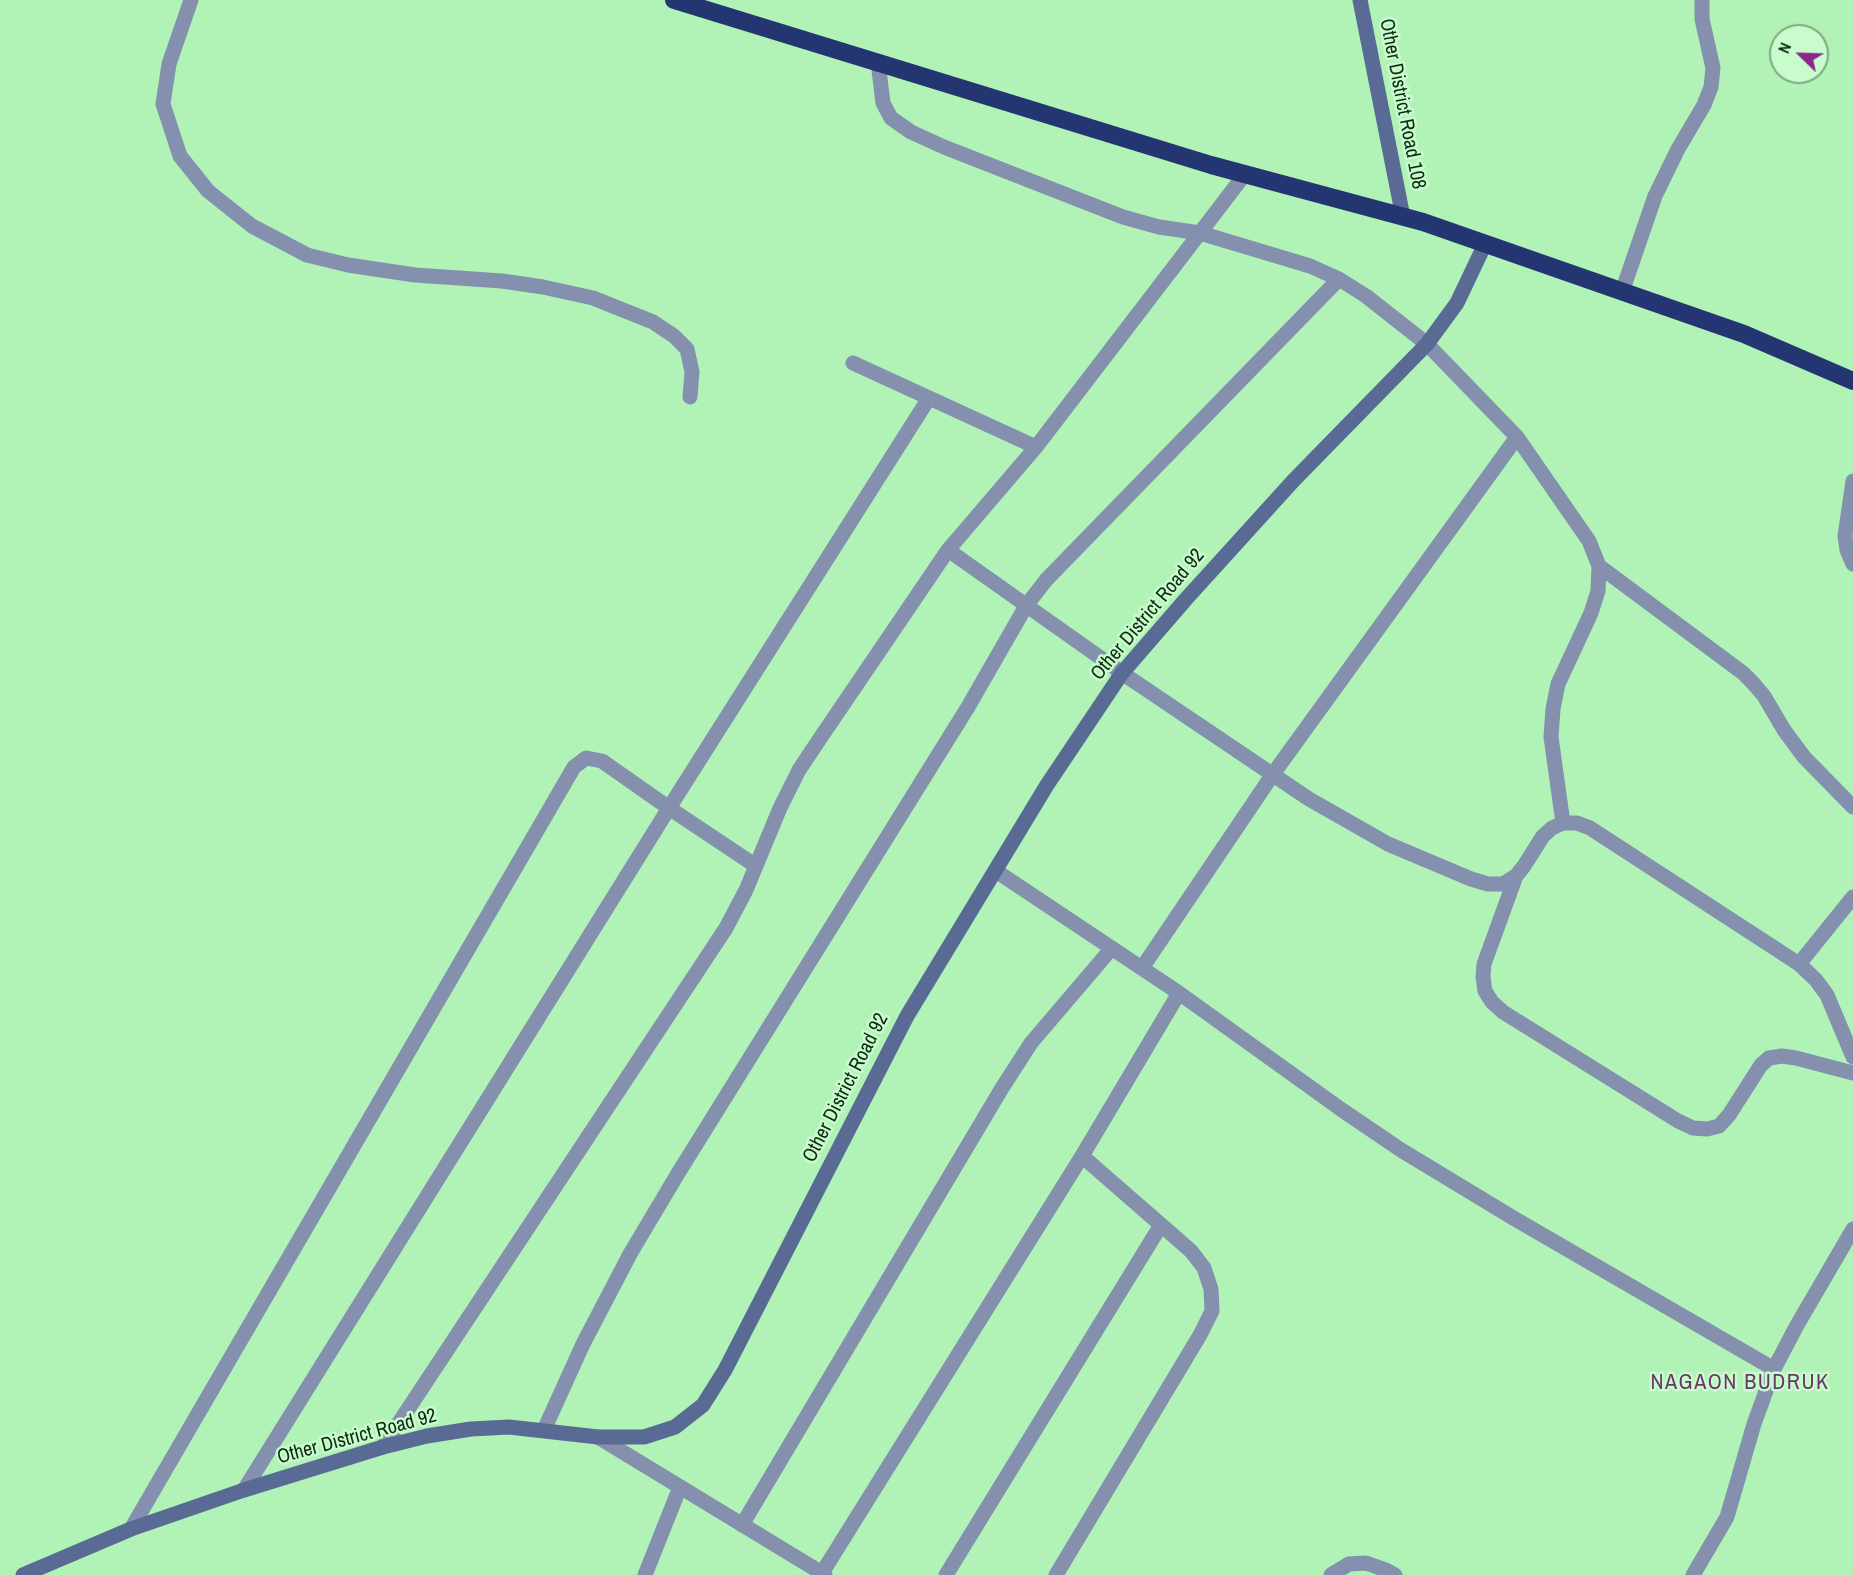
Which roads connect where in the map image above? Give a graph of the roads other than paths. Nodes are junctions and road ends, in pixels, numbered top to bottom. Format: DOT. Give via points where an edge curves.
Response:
graph roads {
  1 [pos="191,0"];
  2 [pos="674,0"];
  3 [pos="1360,0"];
  4 [pos="1702,0"];
  5 [pos="878,62"];
  6 [pos="1245,174"];
  7 [pos="1403,217"];
  8 [pos="1200,233"];
  9 [pos="1485,244"];
  10 [pos="1340,279"];
  11 [pos="1622,292"];
  12 [pos="1427,344"];
  13 [pos="853,363"];
  14 [pos="1853,381"];
  15 [pos="690,397"];
  16 [pos="929,398"];
  17 [pos="1516,437"];
  18 [pos="1036,447"];
  19 [pos="1853,481"];
  20 [pos="948,550"];
  21 [pos="1853,564"];
  22 [pos="1599,566"];
  23 [pos="1026,606"];
  24 [pos="1122,673"];
  25 [pos="1273,774"];
  26 [pos="1853,807"];
  27 [pos="669,808"];
  28 [pos="1563,823"];
  29 [pos="756,866"];
  30 [pos="996,871"];
  31 [pos="1516,876"];
  32 [pos="1853,897"];
  33 [pos="1112,948"];
  34 [pos="1799,964"];
  35 [pos="1142,968"];
  36 [pos="1179,993"];
  37 [pos="1853,1057"];
  38 [pos="1853,1073"];
  39 [pos="1082,1156"];
  40 [pos="1161,1225"];
  41 [pos="1853,1229"];
  42 [pos="1774,1369"];
  43 [pos="544,1430"];
  44 [pos="598,1437"];
  45 [pos="383,1447"];
  46 [pos="680,1486"];
  47 [pos="244,1490"];
  48 [pos="742,1525"];
  49 [pos="131,1529"];
  50 [pos="823,1574"];
  51 [pos="23,1575"];
  52 [pos="645,1575"];
  53 [pos="946,1575"];
  54 [pos="1056,1575"];
  55 [pos="1331,1575"];
  56 [pos="1395,1575"];
  57 [pos="1693,1575"];
  1 -- 15 [label="street" via="169,64 163,104 180,156 208,191 225,205 252,226 307,255 415,275 543,287 593,298 653,322 687,349 692,372"];
  2 -- 5 [label="highway"];
  3 -- 7 [label="street, Other District Road 108"];
  4 -- 11 [label="street" via="1713,68 1711,87 1655,196"];
  5 -- 6 [label="highway"];
  5 -- 8 [label="street" via="883,103 891,118 911,132 1123,217"];
  6 -- 7 [label="highway"];
  6 -- 8 [label="street"];
  7 -- 9 [label="highway"];
  8 -- 10 [label="street"];
  8 -- 18 [label="street"];
  9 -- 11 [label="highway"];
  9 -- 12 [label="street, Other District Road 92" via="1458,303"];
  10 -- 12 [label="street"];
  10 -- 23 [label="street" via="1046,580"];
  11 -- 14 [label="highway" via="1744,334"];
  12 -- 17 [label="street"];
  12 -- 24 [label="street, Other District Road 92" via="1294,480"];
  13 -- 16 [label="street"];
  16 -- 18 [label="street"];
  16 -- 27 [label="street"];
  17 -- 22 [label="street" via="1589,541"];
  17 -- 25 [label="street"];
  18 -- 20 [label="street"];
  19 -- 21 [label="street" via="1845,536"];
  20 -- 23 [label="street"];
  20 -- 29 [label="street" via="799,770"];
  22 -- 26 [label="street" via="1753,683 1804,757"];
  22 -- 28 [label="street" via="1598,591 1591,614 1558,684 1552,710 1551,737"];
  23 -- 24 [label="street"];
  23 -- 43 [label="street" via="968,707 630,1254"];
  24 -- 25 [label="street"];
  24 -- 30 [label="street, Other District Road 92" via="1047,785"];
  25 -- 31 [label="street" via="1388,844 1488,884 1503,884"];
  25 -- 35 [label="street"];
  27 -- 29 [label="street"];
  27 -- 47 [label="street"];
  27 -- 49 [label="street" via="602,760 586,758 574,767"];
  28 -- 31 [label="street" via="1543,836"];
  28 -- 34 [label="street" via="1590,828"];
  29 -- 45 [label="street" via="726,928 700,969"];
  30 -- 33 [label="street"];
  30 -- 44 [label="street, Other District Road 92" via="907,1016 725,1371 703,1406 675,1427 644,1437"];
  31 -- 38 [label="street" via="1484,964 1485,991 1492,1002 1678,1121 1693,1128 1719,1126 1769,1058 1796,1058"];
  32 -- 34 [label="street"];
  33 -- 35 [label="street"];
  33 -- 48 [label="street" via="1031,1042"];
  34 -- 37 [label="street" via="1827,995"];
  35 -- 36 [label="street"];
  36 -- 39 [label="street"];
  36 -- 42 [label="street" via="1401,1150"];
  39 -- 40 [label="street"];
  39 -- 50 [label="street"];
  40 -- 53 [label="street"];
  40 -- 54 [label="street" via="1204,1268 1211,1289 1212,1311"];
  41 -- 42 [label="street"];
  42 -- 57 [label="street" via="1727,1517"];
  43 -- 44 [label="street, Other District Road 92"];
  43 -- 45 [label="street, Other District Road 92" via="471,1430"];
  44 -- 46 [label="street"];
  45 -- 47 [label="street, Other District Road 92"];
  46 -- 48 [label="street"];
  46 -- 52 [label="street"];
  47 -- 49 [label="street, Other District Road 92"];
  48 -- 50 [label="street"];
  49 -- 51 [label="street, Other District Road 92"];
  55 -- 56 [label="street" via="1348,1564 1366,1563"];
}
